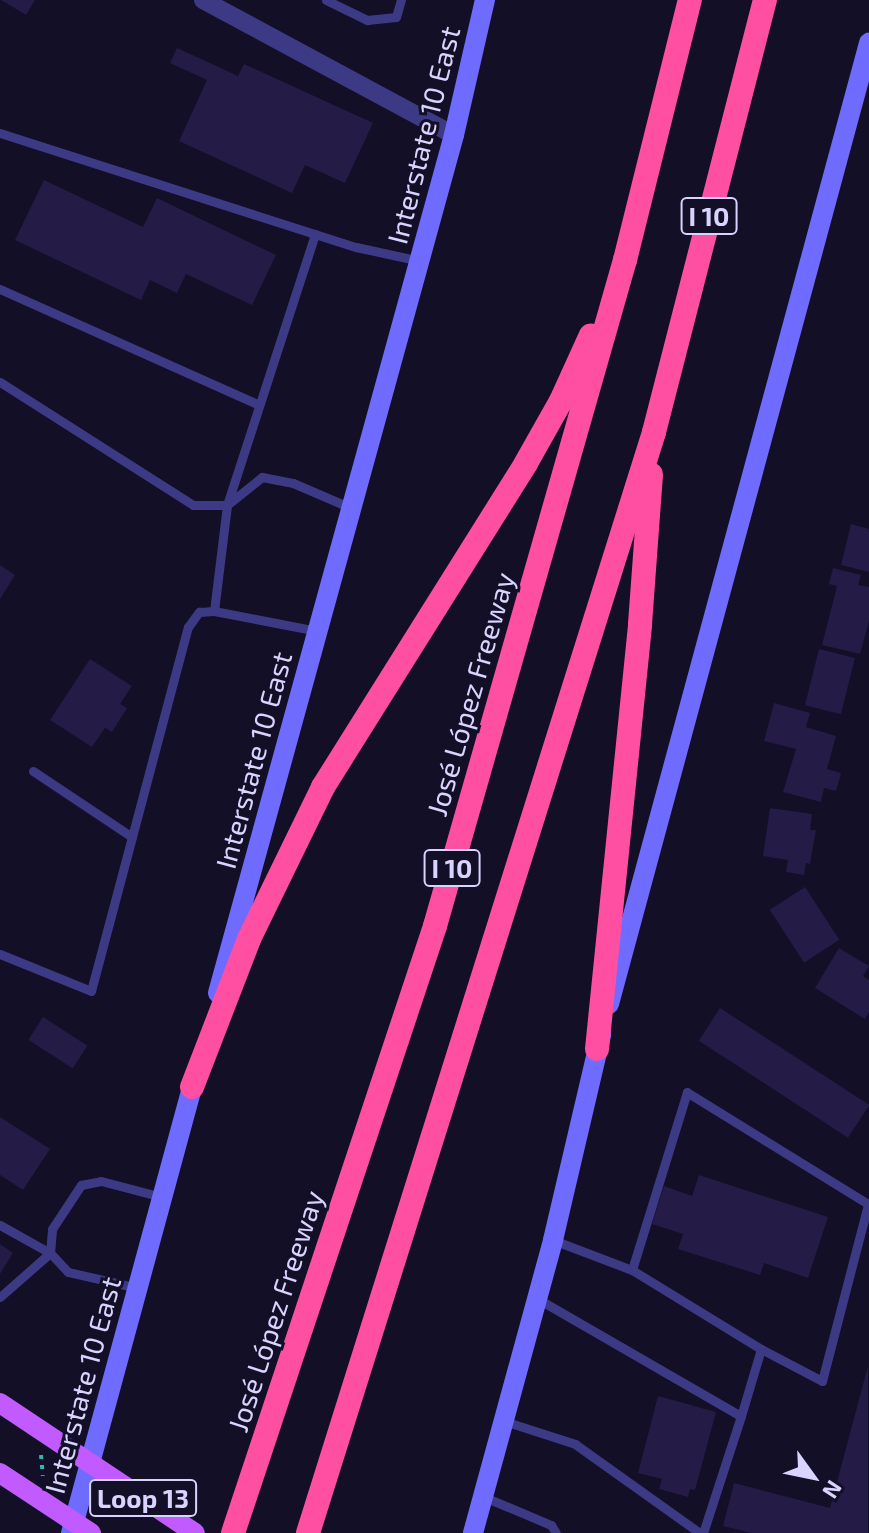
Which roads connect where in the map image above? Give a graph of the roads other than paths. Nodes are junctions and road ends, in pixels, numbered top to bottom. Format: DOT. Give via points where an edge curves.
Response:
graph roads {
  1 [pos="203,0"];
  2 [pos="326,0"];
  3 [pos="401,0"];
  4 [pos="485,0"];
  5 [pos="690,0"];
  6 [pos="765,0"];
  7 [pos="869,43"];
  8 [pos="865,73"];
  9 [pos="454,135"];
  10 [pos="1,137"];
  11 [pos="315,234"];
  12 [pos="625,260"];
  13 [pos="420,261"];
  14 [pos="0,289"];
  15 [pos="0,382"];
  16 [pos="259,405"];
  17 [pos="654,432"];
  18 [pos="227,505"];
  19 [pos="351,508"];
  20 [pos="214,611"];
  21 [pos="318,631"];
  22 [pos="33,771"];
  23 [pos="132,837"];
  24 [pos="0,954"];
  25 [pos="597,1049"];
  26 [pos="192,1087"];
  27 [pos="162,1197"];
  28 [pos="0,1225"];
  29 [pos="553,1240"];
  30 [pos="50,1253"];
  31 [pos="632,1270"];
  32 [pos="138,1288"];
  33 [pos="0,1297"];
  34 [pos="538,1299"];
  35 [pos="761,1349"];
  36 [pos="0,1403"];
  37 [pos="741,1416"];
  38 [pos="504,1421"];
  39 [pos="90,1463"];
  40 [pos="0,1473"];
  41 [pos="482,1496"];
  42 [pos="79,1529"];
  43 [pos="195,1533"];
  44 [pos="233,1533"];
  45 [pos="308,1533"];
  46 [pos="473,1533"];
  47 [pos="556,1533"];
  48 [pos="701,1533"];
  1 -- 9 [label="street"];
  2 -- 3 [label="lane" via="367,20 396,17"];
  4 -- 9 [label="main road, Interstate 10 East"];
  5 -- 12 [label="highway, José López Freeway / I 10"];
  6 -- 17 [label="highway, I 10"];
  7 -- 8 [label="main road"];
  8 -- 25 [label="main road"];
  9 -- 13 [label="main road, Interstate 10 East"];
  10 -- 11 [label="lane"];
  11 -- 13 [label="lane"];
  11 -- 16 [label="lane"];
  12 -- 26 [label="highway" via="550,422 309,813 249,939"];
  12 -- 44 [label="highway, José López Freeway / I 10" via="435,926"];
  13 -- 19 [label="main road, Interstate 10 East"];
  14 -- 16 [label="lane"];
  15 -- 18 [label="lane" via="193,505"];
  16 -- 18 [label="lane"];
  17 -- 25 [label="highway"];
  17 -- 45 [label="highway, I 10"];
  18 -- 19 [label="lane" via="262,477 293,483"];
  18 -- 20 [label="lane"];
  19 -- 21 [label="main road, Interstate 10 East"];
  20 -- 21 [label="lane"];
  20 -- 23 [label="lane" via="199,612 188,627"];
  21 -- 26 [label="main road, Interstate 10 East"];
  22 -- 23 [label="lane"];
  23 -- 24 [label="lane" via="91,991"];
  25 -- 29 [label="main road"];
  26 -- 27 [label="main road, Interstate 10 East"];
  27 -- 30 [label="lane" via="101,1181 81,1185 52,1229"];
  27 -- 32 [label="main road, Interstate 10 East"];
  28 -- 30 [label="lane"];
  29 -- 31 [label="lane"];
  29 -- 34 [label="main road"];
  30 -- 32 [label="lane" via="68,1272"];
  30 -- 33 [label="lane"];
  31 -- 35 [label="lane"];
  31 -- 35 [label="lane" via="687,1092 868,1204 822,1381"];
  32 -- 39 [label="main road, Interstate 10 East"];
  34 -- 37 [label="lane"];
  34 -- 38 [label="main road"];
  35 -- 37 [label="lane"];
  36 -- 39 [label="main road, Loop 13"];
  37 -- 48 [label="lane"];
  38 -- 41 [label="main road"];
  38 -- 48 [label="lane" via="575,1444"];
  39 -- 42 [label="main road, Interstate 10 East"];
  39 -- 43 [label="main road, Loop 13"];
  40 -- 42 [label="main road, Loop 13"];
  41 -- 46 [label="main road"];
  41 -- 47 [label="lane" via="551,1525"];
}
